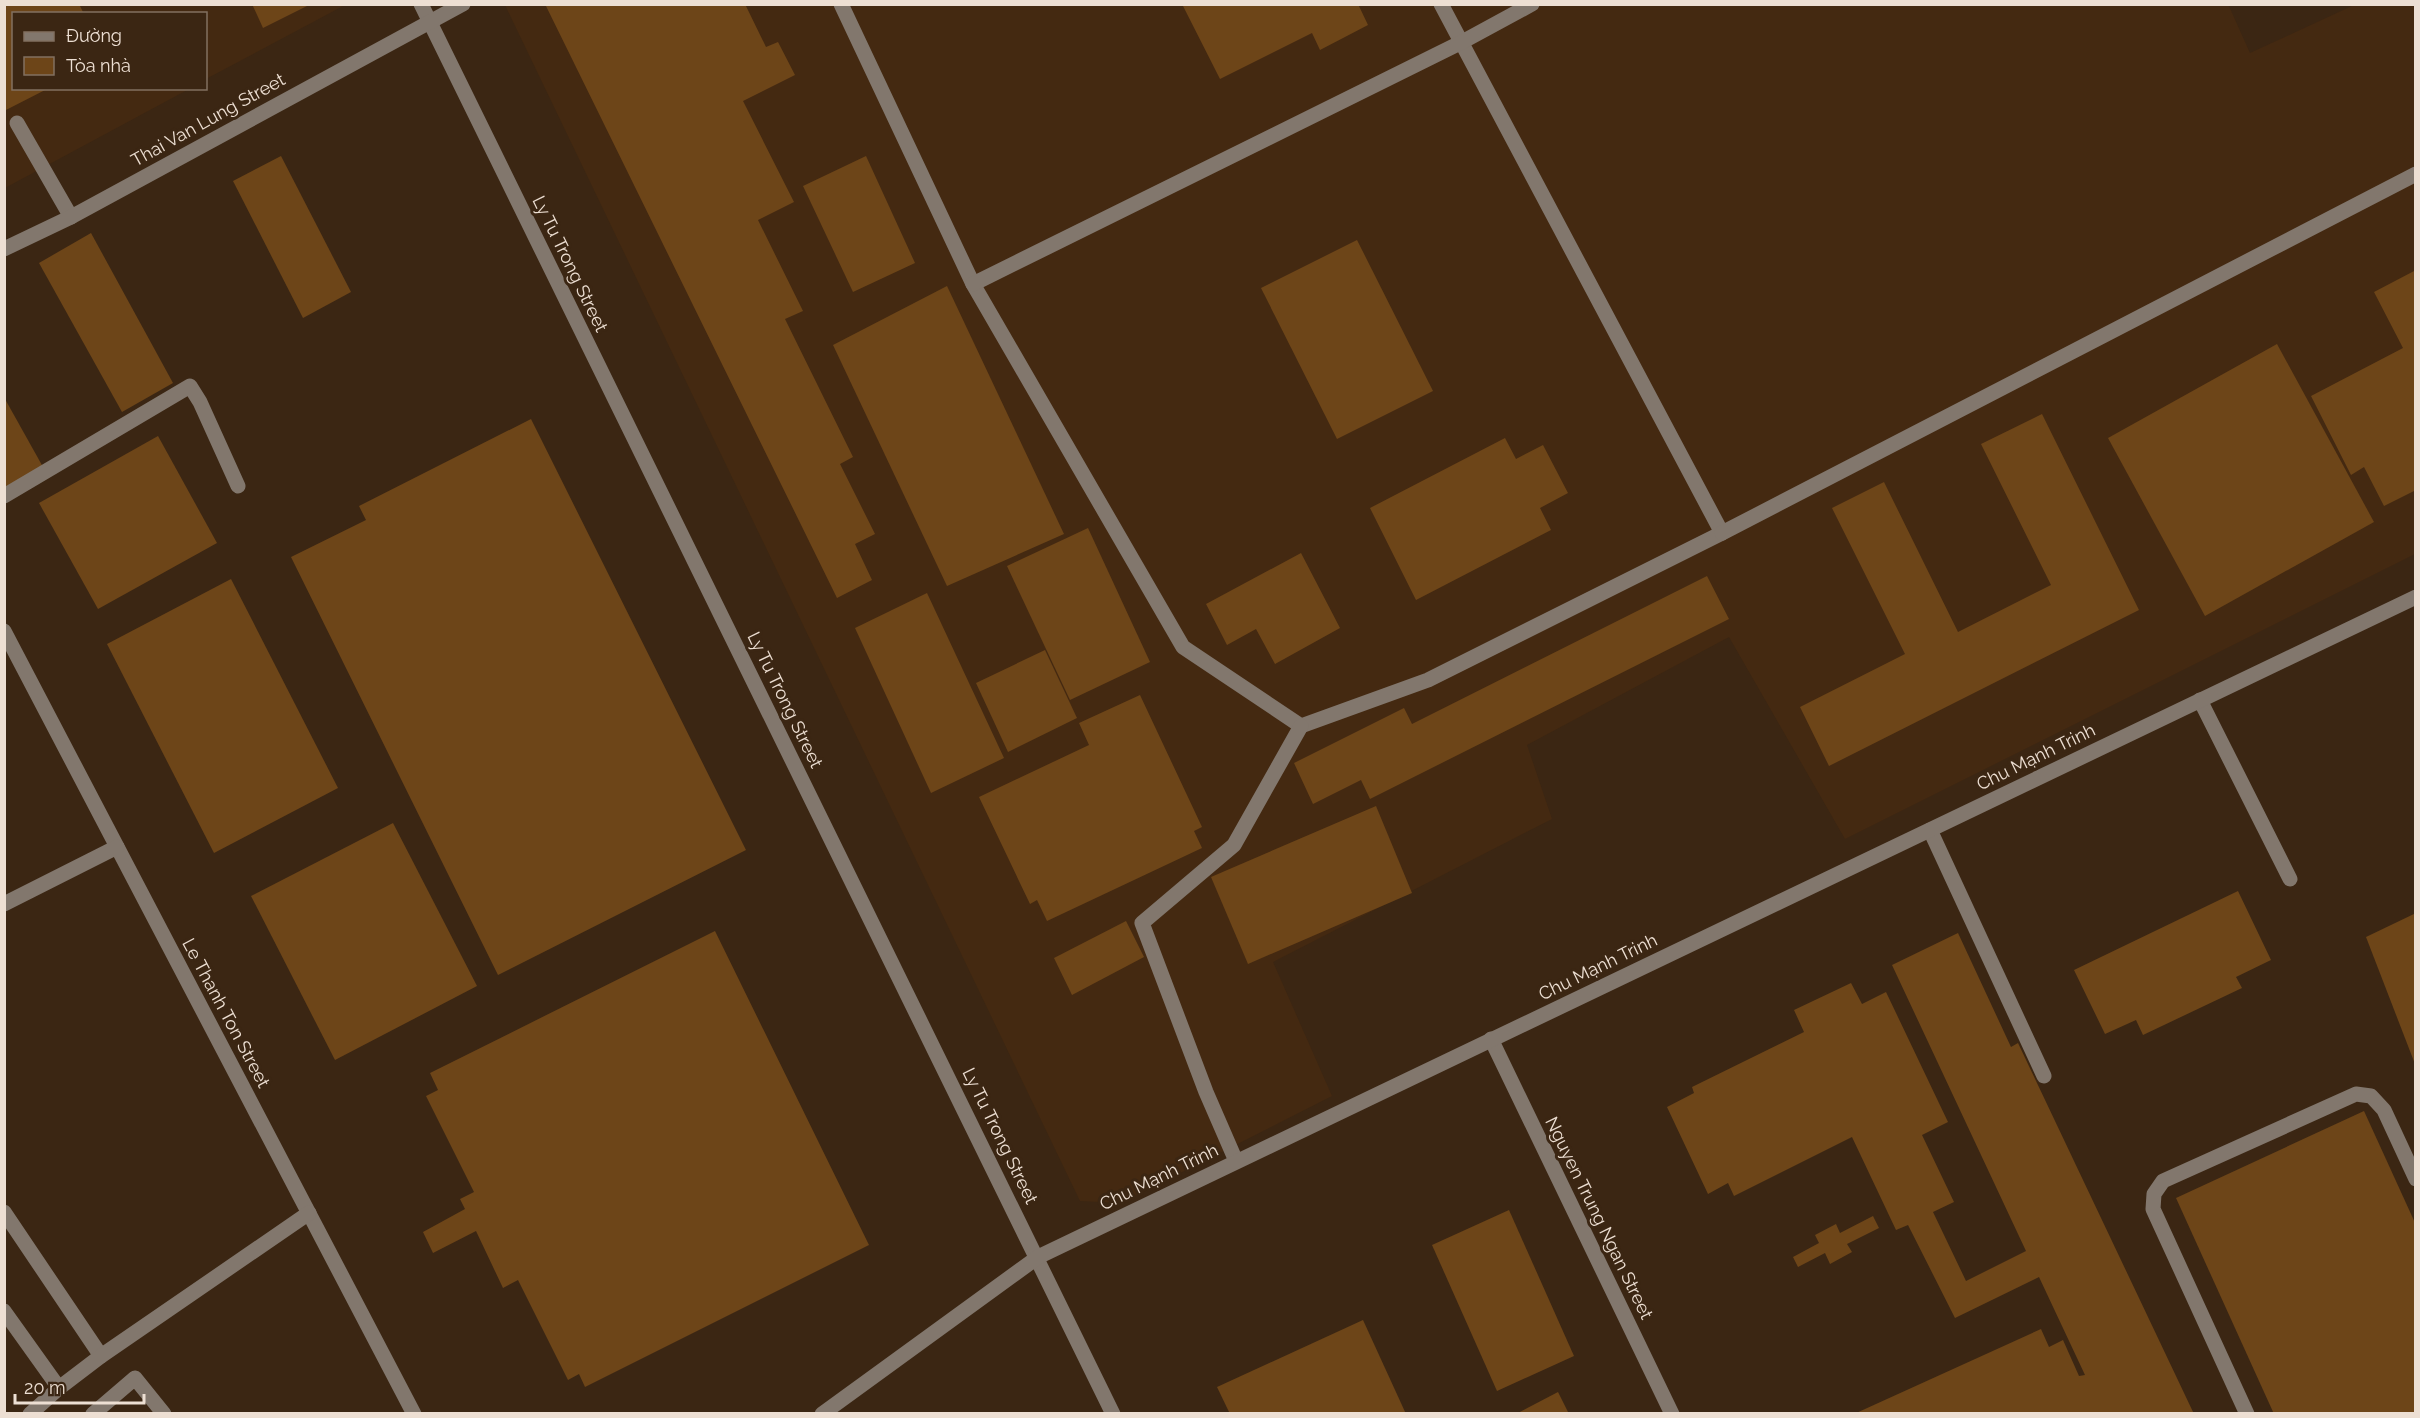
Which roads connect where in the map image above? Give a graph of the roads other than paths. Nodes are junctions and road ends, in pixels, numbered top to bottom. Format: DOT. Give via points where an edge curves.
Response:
graph roads {
  1 [pos="421,4"];
  2 [pos="463,4"];
  3 [pos="842,4"];
  4 [pos="1441,4"];
  5 [pos="1532,4"];
  6 [pos="429,22"];
  7 [pos="1462,42"];
  8 [pos="17,123"];
  9 [pos="2415,174"];
  10 [pos="71,217"];
  11 [pos="4,249"];
  12 [pos="973,284"];
  13 [pos="238,486"];
  14 [pos="4,496"];
  15 [pos="1722,533"];
  16 [pos="2415,597"];
  17 [pos="4,631"];
  18 [pos="2200,700"];
  19 [pos="1300,726"];
  20 [pos="1929,830"];
  21 [pos="117,847"];
  22 [pos="2290,879"];
  23 [pos="4,904"];
  24 [pos="1491,1039"];
  25 [pos="2044,1076"];
  26 [pos="1236,1161"];
  27 [pos="2415,1179"];
  28 [pos="4,1212"];
  29 [pos="309,1213"];
  30 [pos="1038,1257"];
  31 [pos="4,1311"];
  32 [pos="101,1356"];
  33 [pos="59,1388"];
  34 [pos="30,1413"];
  35 [pos="93,1413"];
  36 [pos="164,1413"];
  37 [pos="414,1413"];
  38 [pos="822,1413"];
  39 [pos="1113,1413"];
  40 [pos="1672,1413"];
  41 [pos="2247,1413"];
  1 -- 6 [label="street, Ly Tu Trong Street"];
  2 -- 6 [label="street, Thai Van Lung Street"];
  3 -- 12 [label="street"];
  4 -- 7 [label="street"];
  5 -- 7 [label="street"];
  6 -- 10 [label="street, Thai Van Lung Street"];
  6 -- 30 [label="street, Ly Tu Trong Street"];
  7 -- 12 [label="street"];
  7 -- 15 [label="street"];
  8 -- 10 [label="street"];
  9 -- 15 [label="street"];
  10 -- 11 [label="street, Thai Van Lung Street"];
  12 -- 19 [label="street" via="1183,647"];
  13 -- 14 [label="street" via="190,386"];
  15 -- 19 [label="street" via="1428,680"];
  16 -- 18 [label="street, Chu Mạnh Trinh"];
  17 -- 21 [label="street, Le Thanh Ton Street"];
  18 -- 20 [label="street, Chu Mạnh Trinh"];
  18 -- 22 [label="street"];
  19 -- 26 [label="street" via="1234,845 1142,923"];
  20 -- 24 [label="street, Chu Mạnh Trinh"];
  20 -- 25 [label="street"];
  21 -- 23 [label="street"];
  21 -- 29 [label="street, Le Thanh Ton Street"];
  24 -- 26 [label="street, Chu Mạnh Trinh"];
  24 -- 40 [label="street, Nguyen Trung Ngan Street"];
  26 -- 30 [label="street, Chu Mạnh Trinh"];
  27 -- 41 [label="street" via="2384,1110 2371,1096 2356,1094 2163,1181 2154,1194 2153,1209"];
  28 -- 32 [label="street"];
  29 -- 32 [label="street"];
  29 -- 37 [label="street, Le Thanh Ton Street"];
  30 -- 38 [label="street, Chu Mạnh Trinh"];
  30 -- 39 [label="street, Ly Tu Trong Street"];
  31 -- 33 [label="street"];
  32 -- 33 [label="street"];
  33 -- 34 [label="street"];
  35 -- 36 [label="street" via="135,1378"];
}
